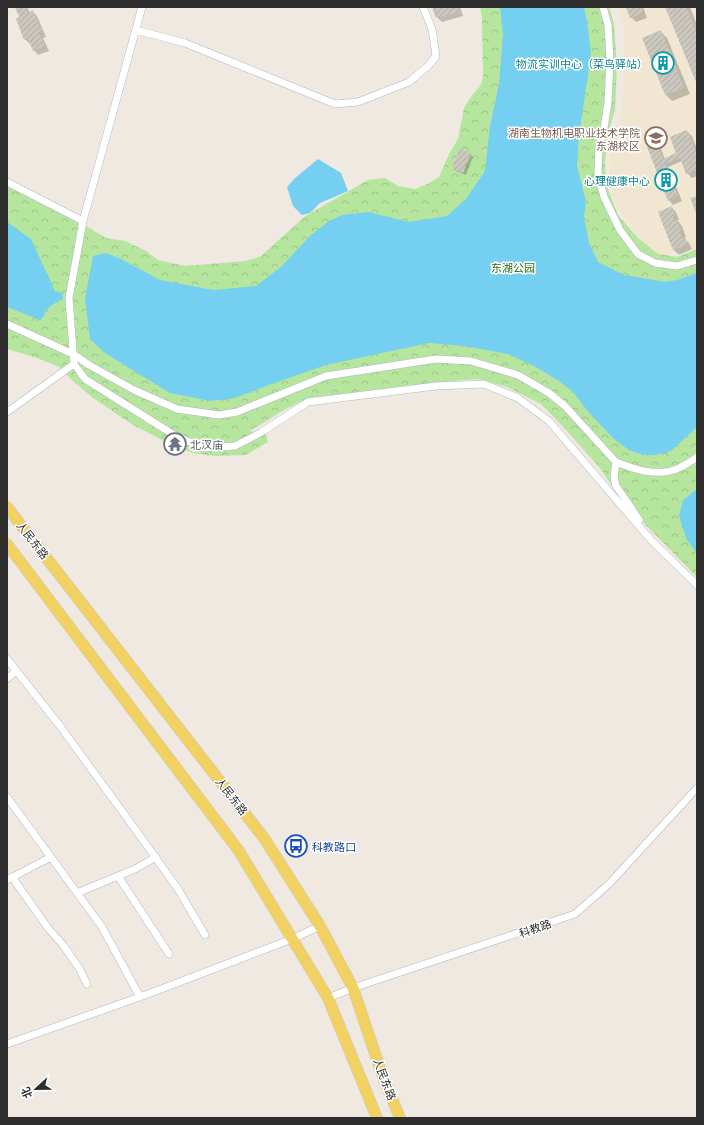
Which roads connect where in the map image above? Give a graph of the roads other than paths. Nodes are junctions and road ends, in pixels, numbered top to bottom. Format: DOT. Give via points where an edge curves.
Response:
graph roads {
  1 [pos="142,7"];
  2 [pos="423,7"];
  3 [pos="603,7"];
  4 [pos="136,30"];
  5 [pos="7,182"];
  6 [pos="83,221"];
  7 [pos="697,260"];
  8 [pos="7,324"];
  9 [pos="73,354"];
  10 [pos="74,364"];
  11 [pos="7,412"];
  12 [pos="697,457"];
  13 [pos="616,462"];
  14 [pos="7,508"];
  15 [pos="650,539"];
  16 [pos="7,544"];
  17 [pos="697,585"];
  18 [pos="7,659"];
  19 [pos="16,671"];
  20 [pos="7,679"];
  21 [pos="697,788"];
  22 [pos="7,797"];
  23 [pos="51,857"];
  24 [pos="156,857"];
  25 [pos="118,876"];
  26 [pos="10,878"];
  27 [pos="77,893"];
  28 [pos="320,926"];
  29 [pos="205,935"];
  30 [pos="292,939"];
  31 [pos="169,954"];
  32 [pos="87,984"];
  33 [pos="353,988"];
  34 [pos="140,997"];
  35 [pos="328,998"];
  36 [pos="7,1044"];
  37 [pos="377,1118"];
  38 [pos="400,1118"];
  1 -- 4 [label="street"];
  2 -- 4 [label="street" via="432,29 436,56 428,66 409,82 358,102 335,104 185,43"];
  3 -- 7 [label="street" via="608,25 610,59 608,103 599,146 598,173 604,197 620,230 638,254 656,263 677,266"];
  4 -- 6 [label="street"];
  5 -- 6 [label="street"];
  6 -- 9 [label="street" via="69,298"];
  8 -- 9 [label="street"];
  9 -- 10 [label="street"];
  9 -- 13 [label="street" via="134,390 177,409 219,415 237,412 326,376 436,359 471,361 518,375 549,393 565,406"];
  10 -- 11 [label="street"];
  10 -- 15 [label="street" via="85,379 174,434 203,448 235,446 308,402 436,386 484,384 518,398 549,421"];
  12 -- 13 [label="street" via="679,468 653,472 633,469"];
  13 -- 15 [label="street" via="616,486"];
  14 -- 28 [label="main road, 人民东路" via="264,838"];
  15 -- 17 [label="street"];
  16 -- 30 [label="main road, 人民东路" via="238,851"];
  18 -- 19 [label="street"];
  19 -- 20 [label="street"];
  19 -- 24 [label="street" via="60,726"];
  21 -- 33 [label="street, 科教路" via="609,884 574,914"];
  22 -- 23 [label="street"];
  23 -- 26 [label="street"];
  23 -- 27 [label="street"];
  24 -- 25 [label="street"];
  24 -- 29 [label="street"];
  25 -- 27 [label="street"];
  25 -- 31 [label="street"];
  26 -- 32 [label="street" via="63,945"];
  27 -- 34 [label="street" via="102,927"];
  28 -- 30 [label="street"];
  28 -- 33 [label="main road, 人民东路"];
  30 -- 34 [label="street"];
  30 -- 35 [label="main road, 人民东路"];
  33 -- 35 [label="street, 科教路"];
  33 -- 38 [label="main road, 人民东路" via="383,1077"];
  34 -- 36 [label="street"];
  35 -- 37 [label="main road, 人民东路"];
}
